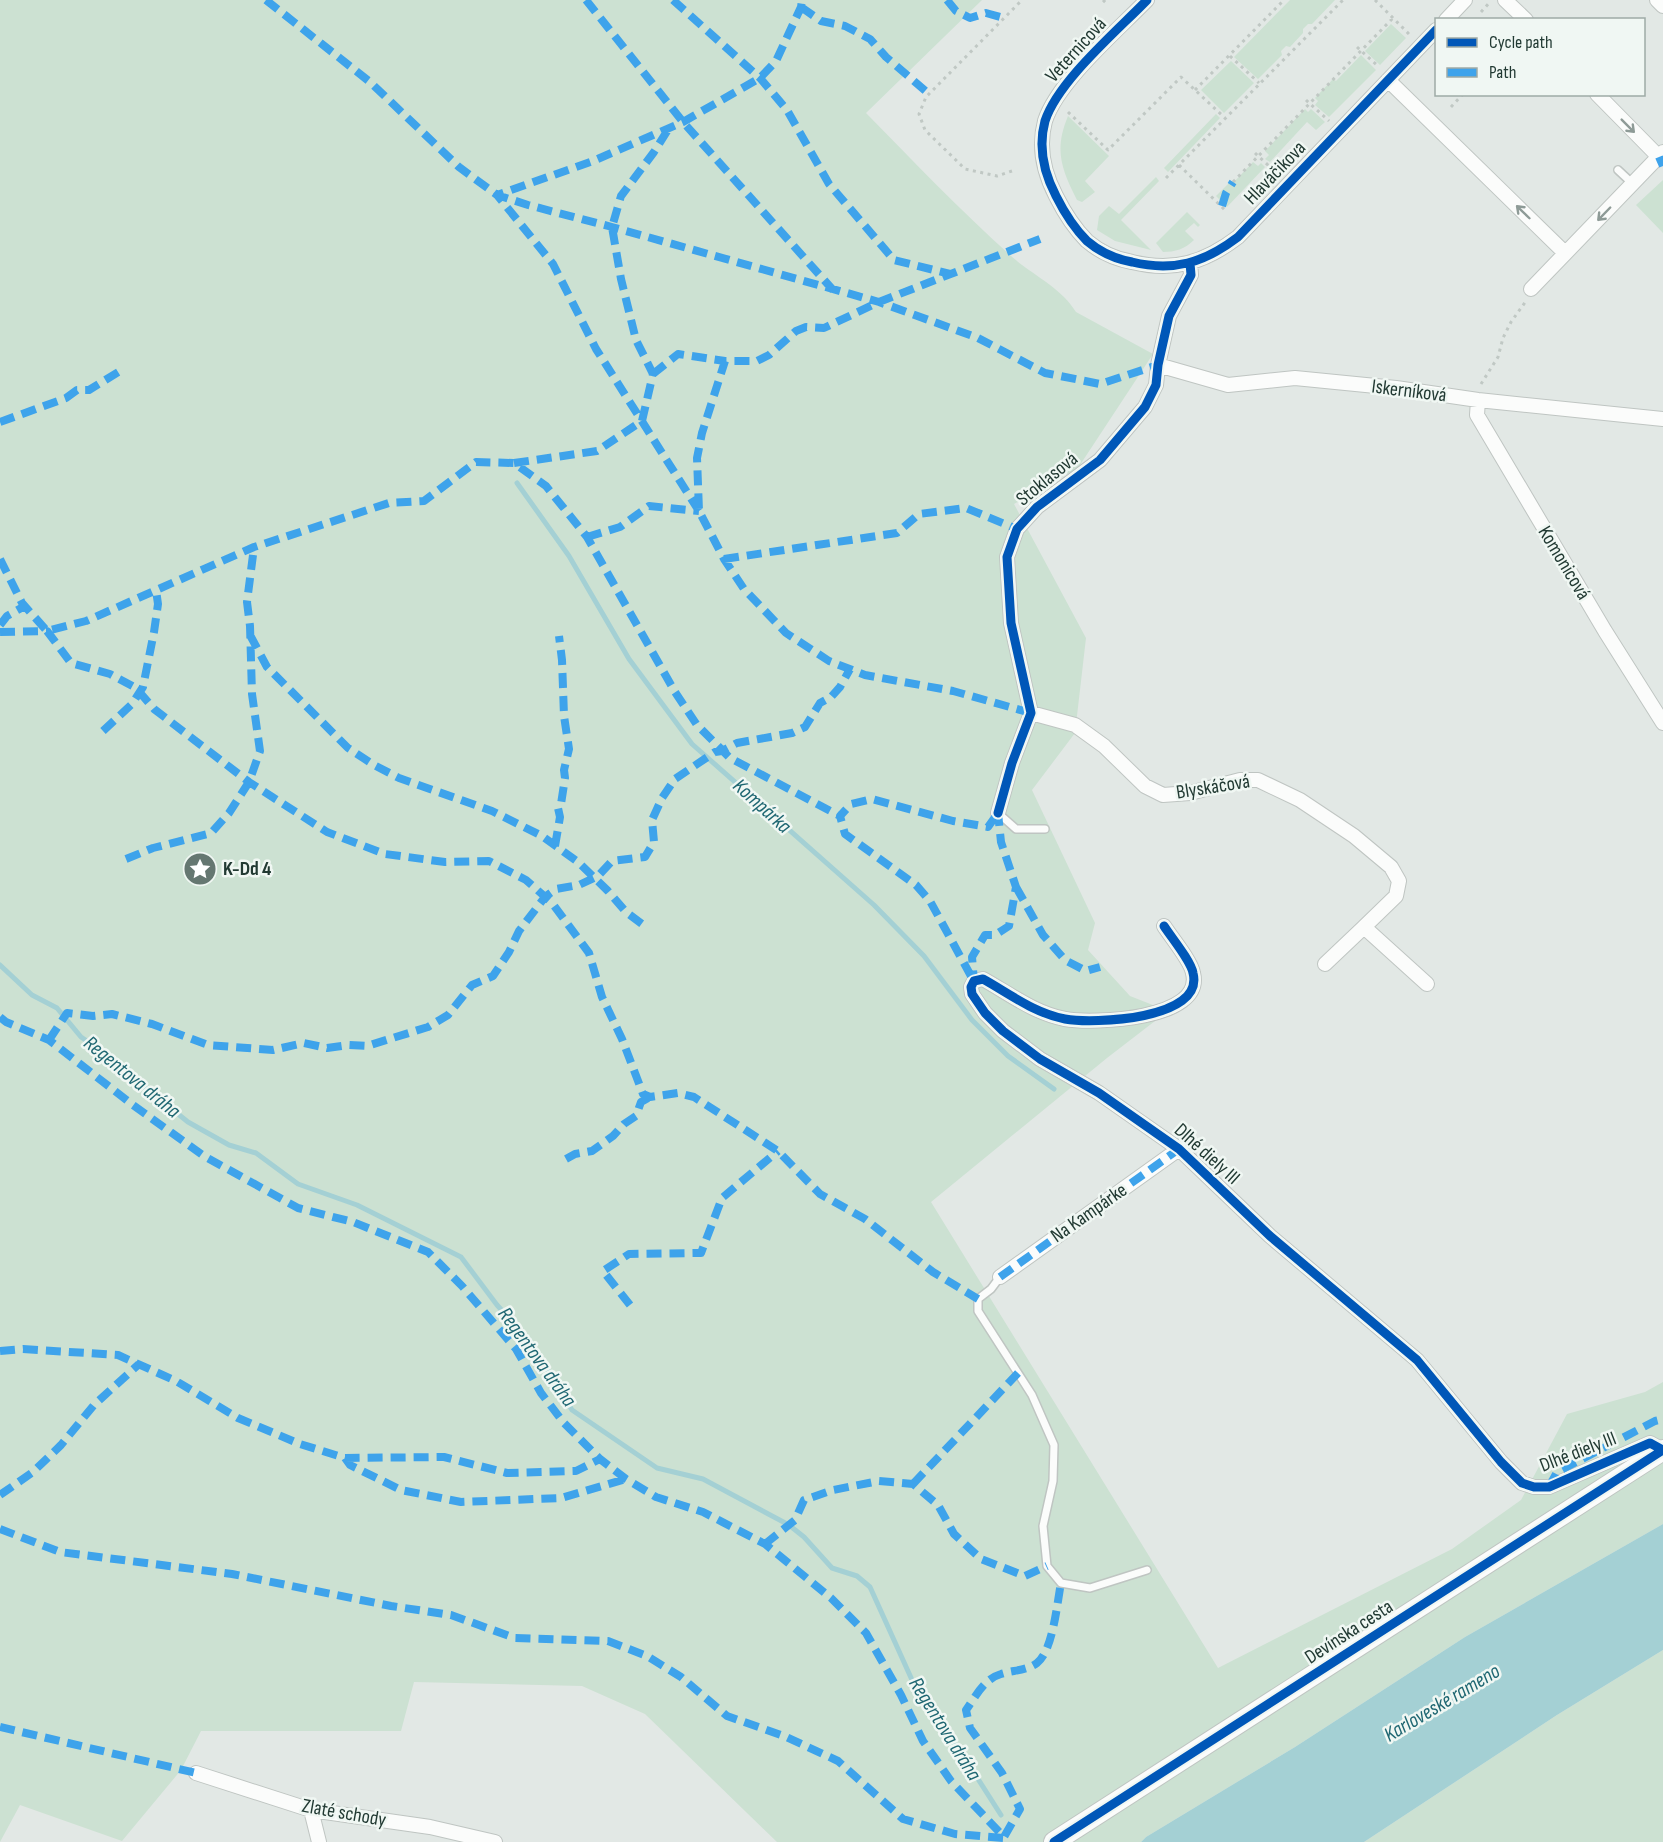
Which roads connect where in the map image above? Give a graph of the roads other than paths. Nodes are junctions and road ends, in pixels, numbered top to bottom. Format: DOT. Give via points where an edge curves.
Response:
graph roads {
  1 [pos="1147,0"];
  2 [pos="1465,0"];
  3 [pos="1505,0"];
  4 [pos="1657,0"];
  5 [pos="1663,6"];
  6 [pos="1448,18"];
  7 [pos="1524,18"];
  8 [pos="1435,32"];
  9 [pos="1388,80"];
  10 [pos="1599,96"];
  11 [pos="1661,154"];
  12 [pos="1618,170"];
  13 [pos="1633,184"];
  14 [pos="1105,253"];
  15 [pos="1565,253"];
  16 [pos="1190,263"];
  17 [pos="1531,289"];
  18 [pos="1158,365"];
  19 [pos="1479,400"];
  20 [pos="1663,419"];
  21 [pos="1030,713"];
  22 [pos="1663,723"];
  23 [pos="999,813"];
  24 [pos="1045,829"];
  25 [pos="1164,926"];
  26 [pos="1364,927"];
  27 [pos="1325,964"];
  28 [pos="1427,984"];
  29 [pos="1179,1149"];
  30 [pos="1000,1277"];
  31 [pos="1663,1450"];
  32 [pos="1147,1570"];
  33 [pos="196,1773"];
  34 [pos="311,1810"];
  35 [pos="319,1842"];
  36 [pos="495,1842"];
  37 [pos="1054,1842"];
  1 -- 14 [label="street, Veternicová" via="1059,93 1043,134 1043,159 1056,196 1079,232"];
  2 -- 6 [label="street"];
  3 -- 7 [label="street"];
  4 -- 5 [label="street"];
  8 -- 9 [label="street, Hlaváčikova"];
  15 -- 9 [label="street, one-way"];
  9 -- 16 [label="street, Hlaváčikova" via="1238,237"];
  10 -- 11 [label="street, one-way"];
  11 -- 13 [label="street"];
  12 -- 13 [label="lane"];
  13 -- 15 [label="street, one-way"];
  14 -- 16 [label="street, Hlaváčikova" via="1153,267"];
  15 -- 17 [label="street"];
  16 -- 18 [label="street, Stoklasová" via="1191,274 1169,316"];
  18 -- 19 [label="street, Iskerníková" via="1228,385 1295,378"];
  18 -- 21 [label="street, Stoklasová" via="1156,386 1145,407 1100,460 1037,507 1017,529 1007,557 1011,623"];
  19 -- 20 [label="street, Iskerníková"];
  19 -- 22 [label="street, Komonicová" via="1477,414"];
  21 -- 23 [label="street"];
  21 -- 26 [label="street, Blyskáčová" via="1075,725 1104,746 1145,786 1163,795 1258,780 1300,800 1354,836 1391,867 1399,881 1396,896"];
  23 -- 24 [label="lane" via="1016,829"];
  25 -- 29 [label="street, Dlhé diely III" via="1193,973 1193,987 1184,1000 1148,1016 1105,1022 1066,1019 1014,998 983,979 974,981 971,987 985,1013 1040,1059 1099,1093"];
  26 -- 27 [label="street, Blyskáčová"];
  26 -- 28 [label="street"];
  29 -- 30 [label="street, Na Kampárke"];
  29 -- 31 [label="street, Dlhé diely III" via="1270,1236 1417,1360 1522,1482 1549,1487 1650,1443"];
  30 -- 32 [label="lane" via="978,1299 978,1311 1032,1395 1054,1445 1053,1481 1043,1527 1047,1566 1061,1583 1090,1588"];
  31 -- 37 [label="street, Devínska cesta"];
  33 -- 34 [label="street, Zlaté schody"];
  34 -- 35 [label="street"];
  34 -- 36 [label="street, Zlaté schody" via="430,1827"];
}
